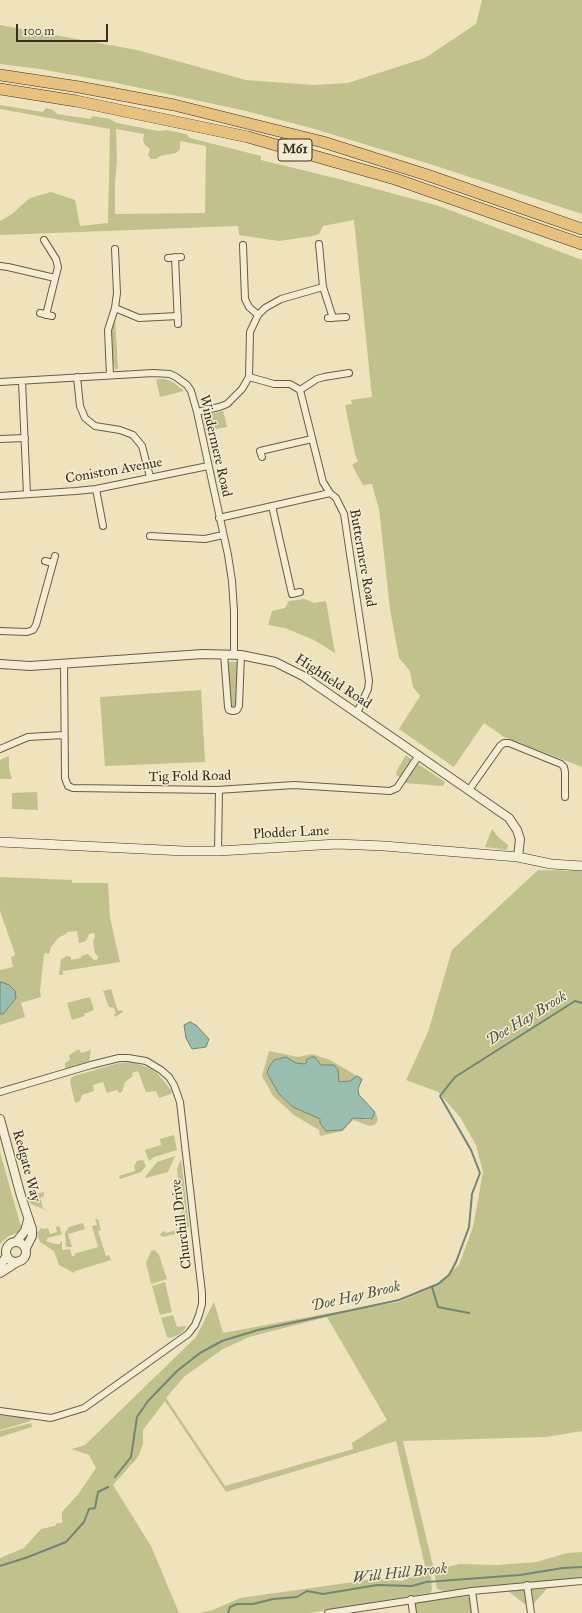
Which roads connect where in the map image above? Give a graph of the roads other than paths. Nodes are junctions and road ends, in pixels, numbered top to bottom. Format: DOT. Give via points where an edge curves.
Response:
graph roads {
  1 [pos="0,75"];
  2 [pos="0,89"];
  3 [pos="582,229"];
  4 [pos="44,240"];
  5 [pos="319,244"];
  6 [pos="582,244"];
  7 [pos="241,249"];
  8 [pos="115,250"];
  9 [pos="175,257"];
  10 [pos="115,260"];
  11 [pos="122,260"];
  12 [pos="0,266"];
  13 [pos="55,278"];
  14 [pos="323,287"];
  15 [pos="116,308"];
  16 [pos="46,315"];
  17 [pos="258,315"];
  18 [pos="178,316"];
  19 [pos="346,317"];
  20 [pos="178,324"];
  21 [pos="344,371"];
  22 [pos="110,375"];
  23 [pos="77,377"];
  24 [pos="249,377"];
  25 [pos="22,381"];
  26 [pos="0,382"];
  27 [pos="300,390"];
  28 [pos="197,412"];
  29 [pos="25,438"];
  30 [pos="0,439"];
  31 [pos="312,439"];
  32 [pos="262,457"];
  33 [pos="208,466"];
  34 [pos="150,477"];
  35 [pos="96,489"];
  36 [pos="330,493"];
  37 [pos="27,494"];
  38 [pos="0,496"];
  39 [pos="272,506"];
  40 [pos="220,518"];
  41 [pos="104,526"];
  42 [pos="223,535"];
  43 [pos="150,536"];
  44 [pos="55,556"];
  45 [pos="45,561"];
  46 [pos="53,563"];
  47 [pos="300,592"];
  48 [pos="0,631"];
  49 [pos="224,654"];
  50 [pos="237,655"];
  51 [pos="64,663"];
  52 [pos="0,664"];
  53 [pos="357,713"];
  54 [pos="64,735"];
  55 [pos="0,749"];
  56 [pos="419,756"];
  57 [pos="219,790"];
  58 [pos="469,790"];
  59 [pos="565,797"];
  60 [pos="0,842"];
  61 [pos="218,851"];
  62 [pos="518,858"];
  63 [pos="582,866"];
  64 [pos="0,1092"];
  65 [pos="0,1119"];
  66 [pos="2,1138"];
  67 [pos="28,1220"];
  68 [pos="17,1241"];
  69 [pos="26,1248"];
  70 [pos="6,1256"];
  71 [pos="19,1261"];
  72 [pos="0,1265"];
  73 [pos="0,1273"];
  74 [pos="0,1412"];
  75 [pos="582,1581"];
  76 [pos="527,1586"];
  77 [pos="472,1591"];
  78 [pos="411,1599"];
  79 [pos="356,1611"];
  80 [pos="328,1613"];
  81 [pos="414,1613"];
  82 [pos="475,1613"];
  83 [pos="531,1613"];
  1 -- 3 [label="highway, M61" via="174,105 323,142 428,175"];
  2 -- 6 [label="highway, M61" via="76,101 248,137 395,179"];
  4 -- 13 [label="street" via="51,247 58,263"];
  5 -- 14 [label="street"];
  7 -- 17 [label="street" via="245,299"];
  8 -- 10 [label="street"];
  9 -- 18 [label="street"];
  10 -- 11 [label="street"];
  10 -- 15 [label="street"];
  12 -- 13 [label="street"];
  13 -- 16 [label="street"];
  14 -- 17 [label="street" via="281,299"];
  14 -- 19 [label="street" via="331,318"];
  15 -- 18 [label="street" via="144,319"];
  15 -- 22 [label="street" via="108,330"];
  17 -- 24 [label="street" via="250,332"];
  18 -- 20 [label="street"];
  21 -- 27 [label="street" via="317,379"];
  22 -- 23 [label="street, Windermere Road"];
  22 -- 28 [label="street, Windermere Road" via="170,374 187,385"];
  23 -- 25 [label="street, Windermere Road"];
  23 -- 34 [label="street" via="80,406 85,418 95,426 133,435 142,446"];
  24 -- 27 [label="street" via="274,384 290,384"];
  24 -- 28 [label="street" via="227,404"];
  25 -- 26 [label="street, Windermere Road"];
  25 -- 29 [label="street"];
  27 -- 31 [label="street, Buttermere Road"];
  28 -- 33 [label="street, Windermere Road"];
  29 -- 30 [label="street"];
  29 -- 37 [label="street"];
  31 -- 32 [label="street" via="260,451"];
  31 -- 36 [label="street, Buttermere Road" via="323,482"];
  33 -- 34 [label="street, Coniston Avenue"];
  33 -- 40 [label="street, Windermere Road"];
  34 -- 35 [label="street, Coniston Avenue"];
  35 -- 37 [label="street, Coniston Avenue"];
  35 -- 41 [label="street"];
  36 -- 39 [label="street"];
  36 -- 53 [label="street, Buttermere Road" via="336,498 344,514 369,677 368,689"];
  37 -- 38 [label="street, Coniston Avenue"];
  39 -- 40 [label="street"];
  39 -- 47 [label="street" via="292,594"];
  40 -- 42 [label="street, Windermere Road"];
  42 -- 43 [label="street" via="205,539"];
  42 -- 50 [label="street, Windermere Road" via="232,581"];
  44 -- 46 [label="street"];
  45 -- 46 [label="street"];
  46 -- 48 [label="street" via="40,599 33,630"];
  49 -- 50 [label="street, Highfield Road"];
  49 -- 50 [label="street, Windermere Road" via="228,707 233,711 239,706"];
  49 -- 51 [label="street, Highfield Road"];
  50 -- 53 [label="street, Highfield Road" via="275,662 295,672"];
  51 -- 52 [label="street, Highfield Road" via="30,666"];
  51 -- 54 [label="street, Tig Fold Road"];
  53 -- 56 [label="street, Highfield Road"];
  54 -- 55 [label="street" via="28,737"];
  54 -- 57 [label="street, Tig Fold Road" via="66,782 73,788"];
  56 -- 57 [label="street, Tig Fold Road" via="397,788 390,791 294,785"];
  56 -- 58 [label="street, Highfield Road"];
  57 -- 61 [label="street"];
  58 -- 59 [label="street" via="500,746 509,743 562,764 565,772"];
  58 -- 62 [label="street, Highfield Road" via="514,824 520,839"];
  60 -- 61 [label="main road, Plodder Lane"];
  61 -- 62 [label="main road, Plodder Lane" via="337,844 431,849"];
  62 -- 63 [label="main road, Plodder Lane"];
  64 -- 74 [label="street, Churchill Drive" via="119,1058 146,1062 168,1077 180,1102 202,1304 195,1325 188,1334 84,1408 51,1418"];
  65 -- 66 [label="street, Redgate Way"];
  66 -- 67 [label="street, Redgate Way"];
  67 -- 68 [label="street, Redgate Way" via="25,1231"];
  67 -- 69 [label="street, Redgate Way" via="32,1233"];
  68 -- 69 [label="street"];
  68 -- 70 [label="street, Redgate Way" via="6,1248"];
  69 -- 71 [label="street, Redgate Way" via="24,1258"];
  70 -- 71 [label="street" via="13,1261"];
  70 -- 72 [label="street, Redgate Way"];
  71 -- 73 [label="street, Redgate Way"];
  75 -- 76 [label="street"];
  76 -- 77 [label="street"];
  76 -- 83 [label="street"];
  77 -- 78 [label="street"];
  77 -- 82 [label="street"];
  78 -- 79 [label="street"];
  78 -- 81 [label="street"];
  79 -- 80 [label="street"];
}
